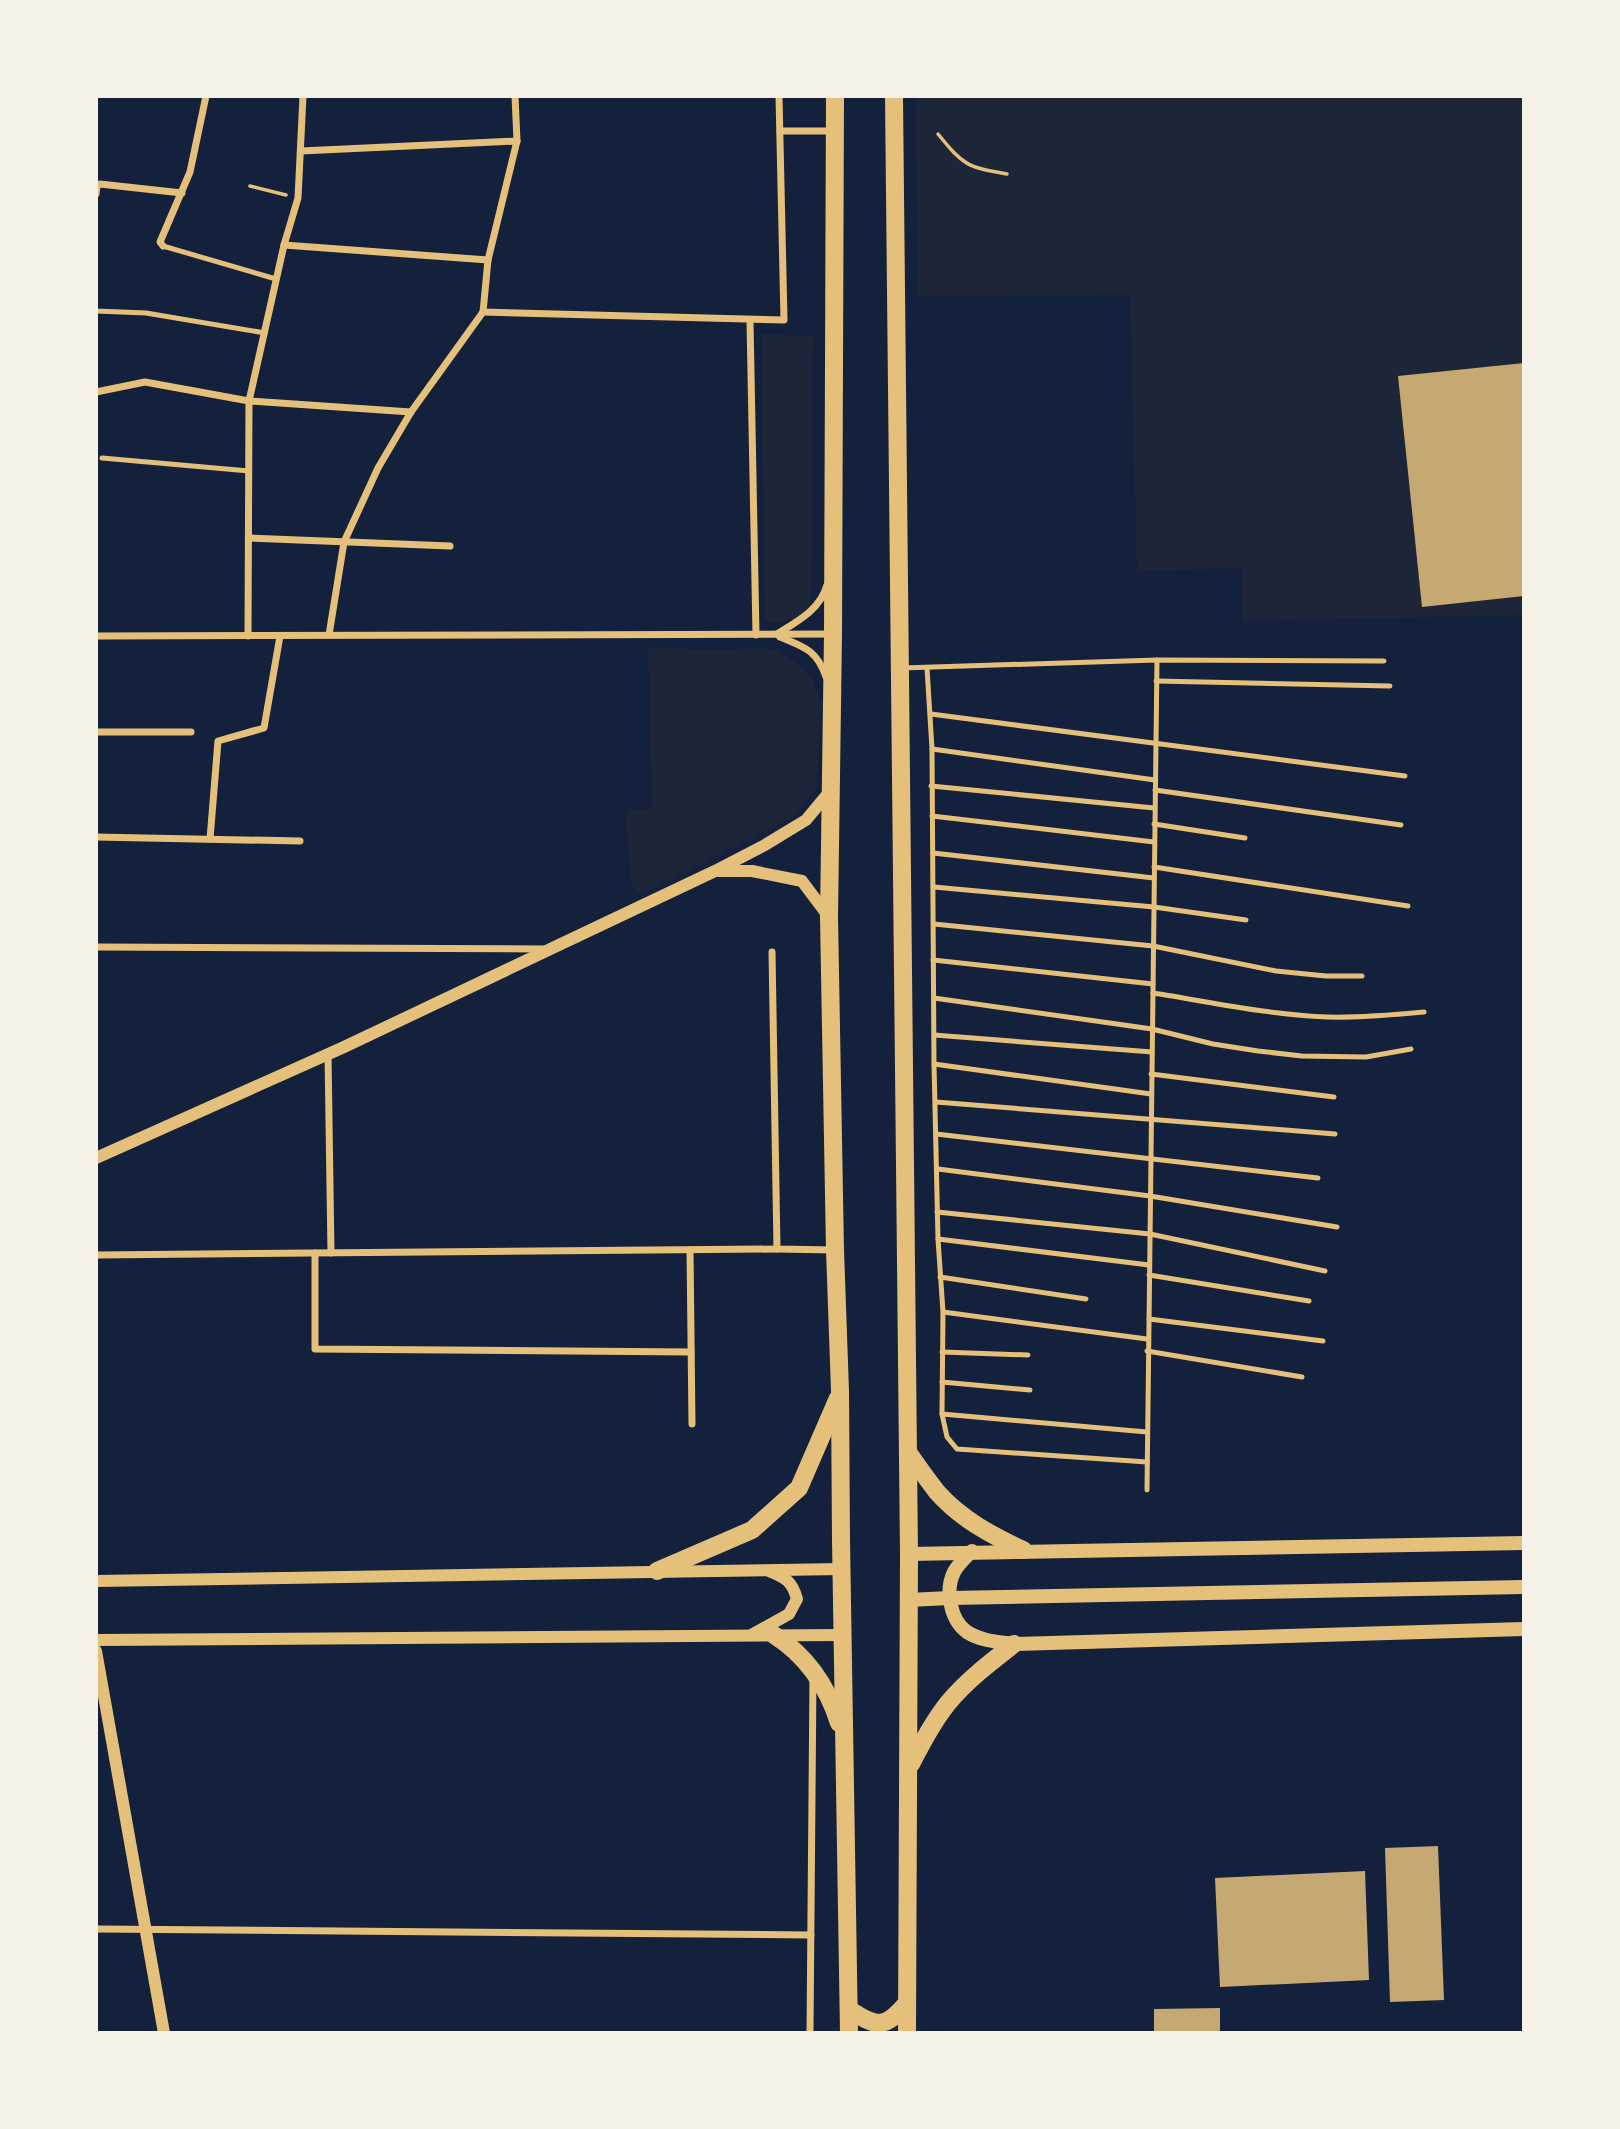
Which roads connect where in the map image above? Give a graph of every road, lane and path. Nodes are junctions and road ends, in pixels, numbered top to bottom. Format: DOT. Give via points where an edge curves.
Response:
graph roads {
  1 [pos="206,96"];
  2 [pos="303,96"];
  3 [pos="515,96"];
  4 [pos="779,96"];
  5 [pos="835,96"];
  6 [pos="894,96"];
  7 [pos="780,131"];
  8 [pos="834,131"];
  9 [pos="938,134"];
  10 [pos="516,141"];
  11 [pos="301,151"];
  12 [pos="1007,174"];
  13 [pos="250,186"];
  14 [pos="183,193"];
  15 [pos="96,194"];
  16 [pos="298,198"];
  17 [pos="284,245"];
  18 [pos="163,246"];
  19 [pos="488,260"];
  20 [pos="276,279"];
  21 [pos="96,311"];
  22 [pos="483,312"];
  23 [pos="750,321"];
  24 [pos="265,333"];
  25 [pos="96,392"];
  26 [pos="249,401"];
  27 [pos="411,412"];
  28 [pos="103,458"];
  29 [pos="249,471"];
  30 [pos="249,538"];
  31 [pos="344,542"];
  32 [pos="450,546"];
  33 [pos="834,561"];
  34 [pos="329,635"];
  35 [pos="756,635"];
  36 [pos="776,635"];
  37 [pos="833,635"];
  38 [pos="96,636"];
  39 [pos="248,636"];
  40 [pos="280,636"];
  41 [pos="1157,660"];
  42 [pos="1384,661"];
  43 [pos="927,667"];
  44 [pos="899,668"];
  45 [pos="1156,681"];
  46 [pos="1390,686"];
  47 [pos="832,699"];
  48 [pos="931,714"];
  49 [pos="96,732"];
  50 [pos="191,733"];
  51 [pos="1156,742"];
  52 [pos="932,749"];
  53 [pos="1405,776"];
  54 [pos="1155,780"];
  55 [pos="932,786"];
  56 [pos="831,790"];
  57 [pos="1154,790"];
  58 [pos="1154,808"];
  59 [pos="932,816"];
  60 [pos="1154,824"];
  61 [pos="1401,825"];
  62 [pos="96,837"];
  63 [pos="1245,838"];
  64 [pos="210,839"];
  65 [pos="300,841"];
  66 [pos="1154,842"];
  67 [pos="933,853"];
  68 [pos="1154,867"];
  69 [pos="715,871"];
  70 [pos="1154,877"];
  71 [pos="934,887"];
  72 [pos="1408,906"];
  73 [pos="1154,907"];
  74 [pos="829,917"];
  75 [pos="1246,920"];
  76 [pos="934,924"];
  77 [pos="1153,946"];
  78 [pos="96,947"];
  79 [pos="553,949"];
  80 [pos="772,952"];
  81 [pos="933,960"];
  82 [pos="1362,976"];
  83 [pos="1153,984"];
  84 [pos="1153,993"];
  85 [pos="934,998"];
  86 [pos="1424,1012"];
  87 [pos="1152,1029"];
  88 [pos="934,1035"];
  89 [pos="1411,1049"];
  90 [pos="1152,1052"];
  91 [pos="328,1054"];
  92 [pos="934,1064"];
  93 [pos="1152,1074"];
  94 [pos="1151,1094"];
  95 [pos="1334,1097"];
  96 [pos="936,1102"];
  97 [pos="1151,1119"];
  98 [pos="936,1134"];
  99 [pos="1335,1134"];
  100 [pos="96,1158"];
  101 [pos="1150,1158"];
  102 [pos="938,1169"];
  103 [pos="1318,1178"];
  104 [pos="1150,1196"];
  105 [pos="937,1212"];
  106 [pos="1337,1227"];
  107 [pos="1150,1234"];
  108 [pos="938,1239"];
  109 [pos="777,1249"];
  110 [pos="690,1250"];
  111 [pos="835,1250"];
  112 [pos="316,1253"];
  113 [pos="331,1253"];
  114 [pos="96,1255"];
  115 [pos="1149,1265"];
  116 [pos="1325,1271"];
  117 [pos="1149,1275"];
  118 [pos="940,1277"];
  119 [pos="1086,1299"];
  120 [pos="1309,1301"];
  121 [pos="943,1312"];
  122 [pos="1149,1319"];
  123 [pos="1147,1339"];
  124 [pos="1323,1341"];
  125 [pos="691,1352"];
  126 [pos="943,1352"];
  127 [pos="1147,1352"];
  128 [pos="1028,1355"];
  129 [pos="1302,1377"];
  130 [pos="942,1382"];
  131 [pos="1030,1390"];
  132 [pos="840,1391"];
  133 [pos="942,1414"];
  134 [pos="692,1424"];
  135 [pos="1147,1432"];
  136 [pos="908,1452"];
  137 [pos="1147,1462"];
  138 [pos="1147,1490"];
  139 [pos="1524,1543"];
  140 [pos="1023,1550"];
  141 [pos="972,1551"];
  142 [pos="909,1554"];
  143 [pos="842,1569"];
  144 [pos="766,1570"];
  145 [pos="657,1571"];
  146 [pos="96,1581"];
  147 [pos="1524,1587"];
  148 [pos="949,1598"];
  149 [pos="909,1600"];
  150 [pos="1524,1629"];
  151 [pos="749,1635"];
  152 [pos="774,1635"];
  153 [pos="843,1635"];
  154 [pos="96,1640"];
  155 [pos="1014,1644"];
  156 [pos="96,1651"];
  157 [pos="813,1669"];
  158 [pos="845,1744"];
  159 [pos="909,1767"];
  160 [pos="96,1929"];
  161 [pos="145,1930"];
  162 [pos="811,1936"];
  163 [pos="906,2004"];
  164 [pos="850,2010"];
  165 [pos="164,2033"];
  166 [pos="810,2033"];
  167 [pos="849,2033"];
  168 [pos="907,2033"];
  1 -- 14 [label="street"];
  2 -- 11 [label="street"];
  3 -- 10 [label="street"];
  4 -- 7 [label="street"];
  5 -- 8 [label="main road"];
  6 -- 44 [label="main road"];
  7 -- 8 [label="street"];
  7 -- 23 [label="street" via="784,320"];
  8 -- 33 [label="main road"];
  9 -- 12 [label="path" via="958,159 976,169"];
  10 -- 11 [label="street"];
  10 -- 19 [label="street"];
  11 -- 16 [label="street"];
  13 -- 16 [label="path"];
  14 -- 15 [label="street" via="100,184"];
  14 -- 18 [label="street" via="160,242"];
  16 -- 17 [label="street"];
  17 -- 19 [label="street"];
  17 -- 20 [label="street"];
  18 -- 20 [label="lane"];
  19 -- 22 [label="street"];
  20 -- 24 [label="street"];
  21 -- 24 [label="lane" via="146,313"];
  22 -- 23 [label="street"];
  22 -- 27 [label="street"];
  23 -- 35 [label="street"];
  24 -- 26 [label="street"];
  25 -- 26 [label="street" via="145,382"];
  26 -- 27 [label="street"];
  26 -- 29 [label="street"];
  27 -- 31 [label="street" via="378,468"];
  28 -- 29 [label="lane"];
  29 -- 30 [label="street"];
  30 -- 31 [label="street"];
  30 -- 39 [label="street"];
  31 -- 32 [label="street"];
  31 -- 34 [label="street"];
  33 -- 36 [label="street" via="824,596 811,612"];
  33 -- 37 [label="main road"];
  34 -- 35 [label="street"];
  34 -- 40 [label="street"];
  35 -- 36 [label="street"];
  36 -- 37 [label="street"];
  36 -- 47 [label="street" via="810,650 821,662"];
  37 -- 47 [label="main road"];
  38 -- 39 [label="street"];
  39 -- 40 [label="street"];
  40 -- 64 [label="street" via="264,728 218,741"];
  41 -- 42 [label="lane"];
  41 -- 43 [label="lane"];
  41 -- 45 [label="lane"];
  43 -- 44 [label="lane"];
  43 -- 48 [label="lane"];
  44 -- 136 [label="main road"];
  45 -- 46 [label="lane"];
  45 -- 51 [label="lane"];
  47 -- 56 [label="main road"];
  48 -- 51 [label="lane"];
  48 -- 52 [label="lane"];
  49 -- 50 [label="street"];
  51 -- 53 [label="lane"];
  51 -- 54 [label="lane"];
  52 -- 54 [label="lane"];
  52 -- 55 [label="lane"];
  54 -- 57 [label="lane"];
  55 -- 58 [label="lane"];
  55 -- 59 [label="lane"];
  56 -- 69 [label="street" via="806,820"];
  56 -- 74 [label="main road"];
  57 -- 58 [label="lane"];
  57 -- 61 [label="lane"];
  58 -- 60 [label="lane"];
  59 -- 66 [label="lane"];
  59 -- 67 [label="lane"];
  60 -- 63 [label="lane"];
  60 -- 66 [label="lane"];
  62 -- 64 [label="street"];
  64 -- 65 [label="street"];
  66 -- 68 [label="lane"];
  67 -- 70 [label="lane"];
  67 -- 71 [label="lane"];
  68 -- 70 [label="lane"];
  68 -- 72 [label="lane"];
  69 -- 74 [label="street" via="752,871 802,881"];
  69 -- 79 [label="street"];
  70 -- 73 [label="lane"];
  71 -- 73 [label="lane"];
  71 -- 76 [label="lane"];
  73 -- 75 [label="lane"];
  73 -- 77 [label="lane"];
  74 -- 111 [label="main road"];
  76 -- 77 [label="lane"];
  76 -- 81 [label="lane"];
  77 -- 82 [label="lane" via="1276,971"];
  77 -- 83 [label="lane"];
  78 -- 79 [label="street"];
  79 -- 91 [label="street"];
  80 -- 109 [label="street"];
  81 -- 83 [label="lane"];
  81 -- 85 [label="lane"];
  83 -- 84 [label="lane"];
  84 -- 86 [label="lane" via="1314,1016"];
  84 -- 87 [label="lane"];
  85 -- 87 [label="lane"];
  85 -- 88 [label="lane"];
  87 -- 89 [label="lane" via="1213,1044 1302,1056 1367,1057"];
  87 -- 90 [label="lane"];
  88 -- 90 [label="lane"];
  88 -- 92 [label="lane"];
  90 -- 93 [label="lane"];
  91 -- 100 [label="street"];
  91 -- 113 [label="street"];
  92 -- 94 [label="lane"];
  92 -- 96 [label="lane"];
  93 -- 94 [label="lane"];
  93 -- 95 [label="lane"];
  94 -- 97 [label="lane"];
  96 -- 97 [label="lane"];
  96 -- 98 [label="lane"];
  97 -- 99 [label="lane"];
  97 -- 101 [label="lane"];
  98 -- 101 [label="lane"];
  98 -- 102 [label="lane"];
  101 -- 103 [label="lane"];
  101 -- 104 [label="lane"];
  102 -- 104 [label="lane"];
  102 -- 105 [label="lane"];
  104 -- 106 [label="lane"];
  104 -- 107 [label="lane"];
  105 -- 107 [label="lane"];
  105 -- 108 [label="lane"];
  107 -- 115 [label="lane"];
  107 -- 116 [label="lane"];
  108 -- 115 [label="lane"];
  108 -- 118 [label="lane"];
  109 -- 110 [label="street"];
  109 -- 111 [label="street"];
  110 -- 113 [label="street"];
  110 -- 125 [label="street"];
  111 -- 132 [label="main road"];
  112 -- 113 [label="street"];
  112 -- 114 [label="street"];
  112 -- 125 [label="street" via="315,1349"];
  115 -- 117 [label="lane"];
  117 -- 120 [label="lane"];
  117 -- 122 [label="lane"];
  118 -- 119 [label="lane"];
  118 -- 121 [label="lane"];
  121 -- 123 [label="lane"];
  121 -- 126 [label="lane"];
  122 -- 123 [label="lane"];
  122 -- 124 [label="lane"];
  123 -- 127 [label="lane"];
  125 -- 134 [label="street"];
  126 -- 128 [label="lane"];
  126 -- 130 [label="lane"];
  127 -- 129 [label="lane"];
  127 -- 135 [label="lane"];
  130 -- 131 [label="lane"];
  130 -- 133 [label="lane"];
  132 -- 143 [label="main road"];
  132 -- 145 [label="main road" via="799,1488 752,1530"];
  133 -- 135 [label="lane"];
  133 -- 137 [label="lane" via="947,1437 957,1449"];
  135 -- 137 [label="lane"];
  136 -- 140 [label="main road" via="962,1516"];
  136 -- 142 [label="main road"];
  137 -- 138 [label="lane"];
  139 -- 140 [label="main road"];
  140 -- 141 [label="main road"];
  141 -- 142 [label="main road"];
  141 -- 148 [label="main road" via="953,1574"];
  142 -- 149 [label="main road"];
  143 -- 144 [label="street"];
  143 -- 153 [label="main road"];
  144 -- 145 [label="street"];
  144 -- 151 [label="street" via="793,1585 797,1599 789,1614"];
  145 -- 146 [label="street"];
  147 -- 148 [label="main road"];
  148 -- 149 [label="main road"];
  148 -- 155 [label="main road" via="966,1631 985,1640"];
  149 -- 159 [label="main road"];
  150 -- 155 [label="main road"];
  151 -- 152 [label="street"];
  151 -- 154 [label="street"];
  152 -- 153 [label="street"];
  152 -- 157 [label="main road"];
  153 -- 158 [label="main road"];
  155 -- 159 [label="main road" via="949,1703"];
  156 -- 161 [label="street"];
  157 -- 158 [label="main road" via="832,1702"];
  157 -- 162 [label="street"];
  158 -- 164 [label="main road"];
  159 -- 163 [label="main road"];
  160 -- 161 [label="street"];
  161 -- 162 [label="street"];
  161 -- 165 [label="street"];
  162 -- 166 [label="street"];
  163 -- 164 [label="main road" via="884,2023 867,2021"];
  163 -- 168 [label="main road"];
  164 -- 167 [label="main road"];
}
